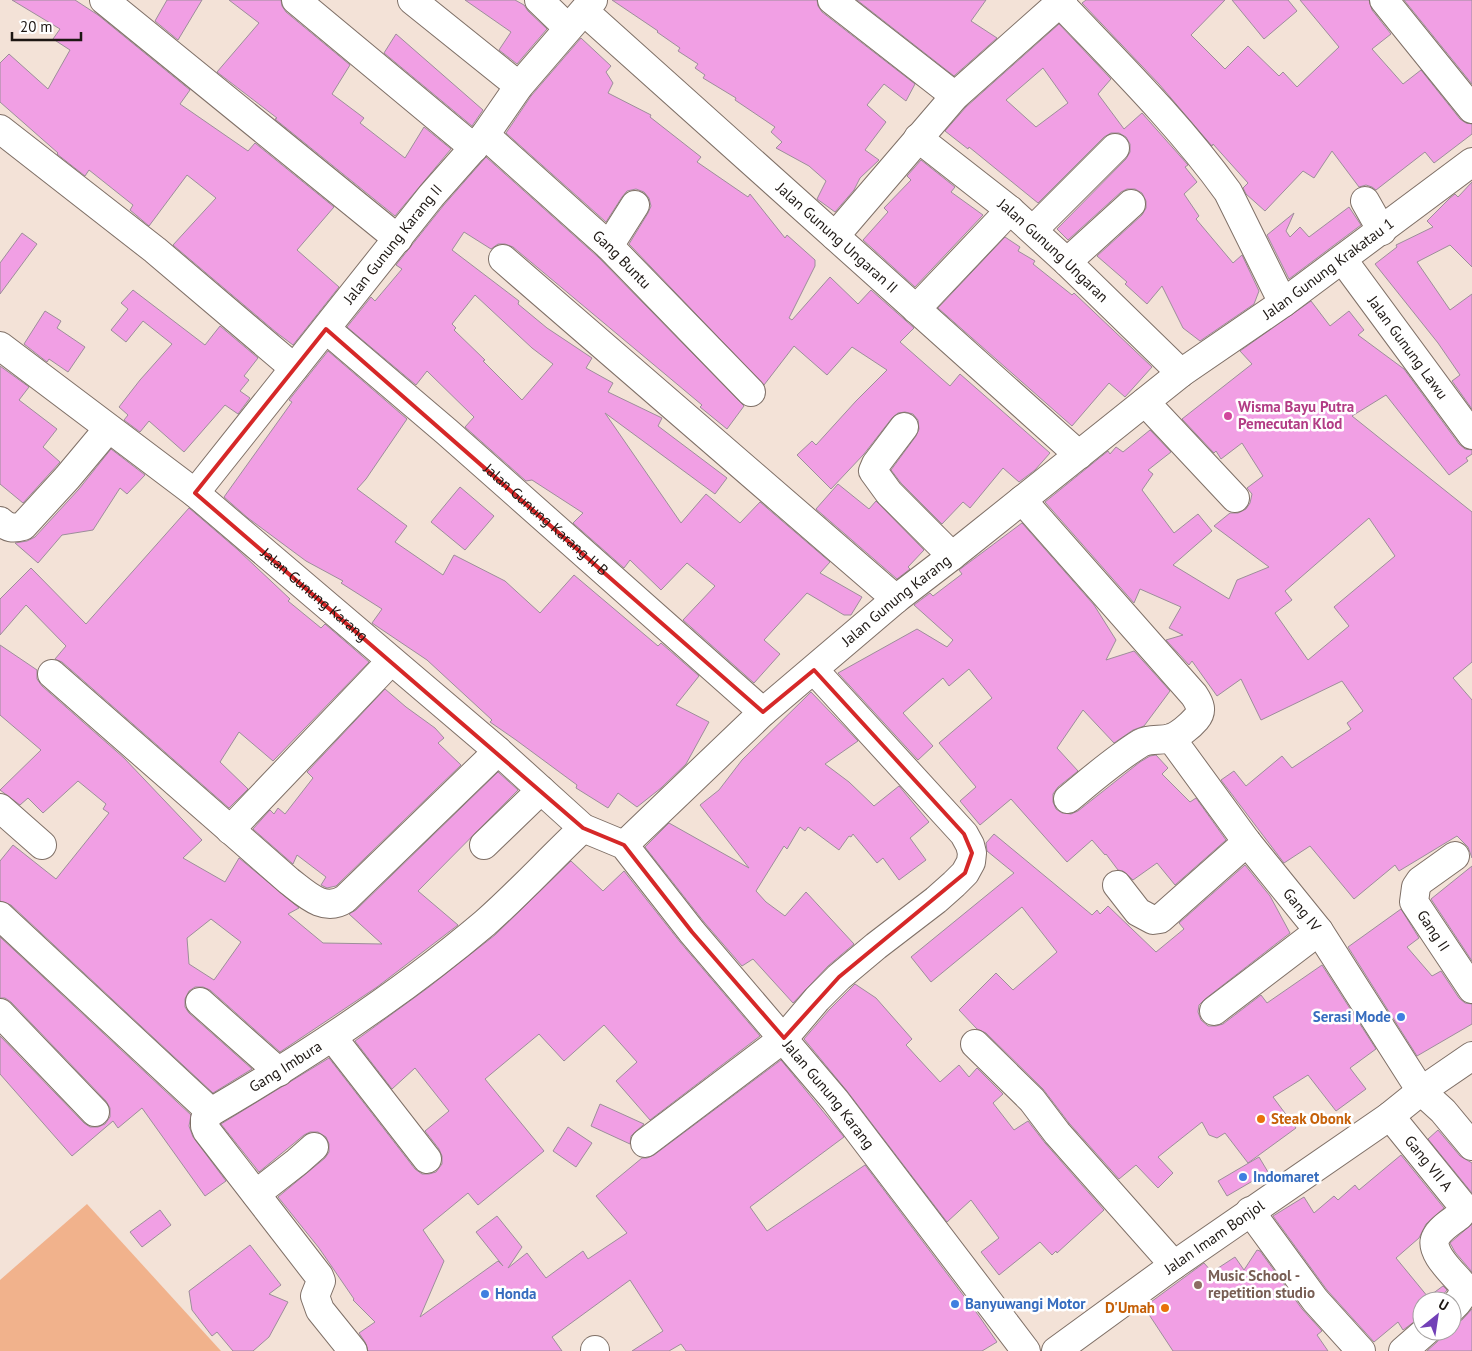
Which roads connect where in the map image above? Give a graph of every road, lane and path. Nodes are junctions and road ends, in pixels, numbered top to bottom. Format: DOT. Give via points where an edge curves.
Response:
graph roads {
  1 [pos="104,0"];
  2 [pos="296,0"];
  3 [pos="412,0"];
  4 [pos="539,0"];
  5 [pos="832,0"];
  6 [pos="1384,0"];
  7 [pos="1062,1"];
  8 [pos="594,10"];
  9 [pos="568,28"];
  10 [pos="519,86"];
  11 [pos="955,96"];
  12 [pos="1472,108"];
  13 [pos="0,129"];
  14 [pos="918,138"];
  15 [pos="479,141"];
  16 [pos="1115,148"];
  17 [pos="1472,162"];
  18 [pos="1365,201"];
  19 [pos="1131,204"];
  20 [pos="634,205"];
  21 [pos="1010,210"];
  22 [pos="1033,230"];
  23 [pos="1382,231"];
  24 [pos="835,236"];
  25 [pos="398,239"];
  26 [pos="609,246"];
  27 [pos="503,259"];
  28 [pos="1343,260"];
  29 [pos="1067,262"];
  30 [pos="1283,303"];
  31 [pos="916,309"];
  32 [pos="326,329"];
  33 [pos="0,346"];
  34 [pos="294,368"];
  35 [pos="1181,373"];
  36 [pos="751,392"];
  37 [pos="1145,402"];
  38 [pos="904,427"];
  39 [pos="108,429"];
  40 [pos="1472,435"];
  41 [pos="1079,455"];
  42 [pos="195,493"];
  43 [pos="1236,498"];
  44 [pos="1022,500"];
  45 [pos="0,521"];
  46 [pos="952,556"];
  47 [pos="896,599"];
  48 [pos="391,660"];
  49 [pos="814,670"];
  50 [pos="52,674"];
  51 [pos="763,712"];
  52 [pos="1171,738"];
  53 [pos="498,751"];
  54 [pos="541,790"];
  55 [pos="1068,799"];
  56 [pos="0,808"];
  57 [pos="583,828"];
  58 [pos="230,830"];
  59 [pos="1247,842"];
  60 [pos="42,844"];
  61 [pos="624,844"];
  62 [pos="484,845"];
  63 [pos="1455,856"];
  64 [pos="1117,885"];
  65 [pos="0,916"];
  66 [pos="1319,931"];
  67 [pos="1472,989"];
  68 [pos="200,1002"];
  69 [pos="1214,1011"];
  70 [pos="0,1013"];
  71 [pos="333,1038"];
  72 [pos="784,1038"];
  73 [pos="975,1044"];
  74 [pos="1472,1056"];
  75 [pos="279,1072"];
  76 [pos="1421,1092"];
  77 [pos="95,1112"];
  78 [pos="211,1112"];
  79 [pos="1390,1116"];
  80 [pos="645,1143"];
  81 [pos="1472,1146"];
  82 [pos="314,1147"];
  83 [pos="427,1159"];
  84 [pos="256,1194"];
  85 [pos="1250,1211"];
  86 [pos="1174,1264"];
  87 [pos="1462,1293"];
  88 [pos="1414,1341"];
  89 [pos="353,1351"];
  90 [pos="1026,1351"];
  91 [pos="1056,1351"];
  92 [pos="1361,1351"];
  93 [pos="1403,1351"];
  1 -- 25 [label="main road"];
  2 -- 15 [label="main road, Gang Buntu"];
  3 -- 10 [label="main road"];
  4 -- 9 [label="main road"];
  5 -- 11 [label="main road"];
  6 -- 12 [label="main road"];
  7 -- 11 [label="main road"];
  7 -- 30 [label="main road" via="1220,180"];
  8 -- 9 [label="main road, Jalan Gunung Karang II"];
  8 -- 24 [label="main road, Jalan Gunung Ungaran II"];
  9 -- 10 [label="main road, Jalan Gunung Karang II"];
  10 -- 15 [label="main road, Jalan Gunung Karang II"];
  11 -- 14 [label="main road"];
  13 -- 34 [label="main road" via="155,250"];
  14 -- 21 [label="main road, Jalan Gunung Ungaran"];
  14 -- 24 [label="main road"];
  15 -- 25 [label="main road, Jalan Gunung Karang II"];
  15 -- 26 [label="main road, Gang Buntu"];
  16 -- 22 [label="main road"];
  17 -- 23 [label="main road, Jalan Gunung Krakatau 1"];
  18 -- 23 [label="main road"];
  19 -- 29 [label="main road"];
  20 -- 26 [label="main road"];
  21 -- 22 [label="main road, Jalan Gunung Ungaran"];
  21 -- 31 [label="main road"];
  22 -- 29 [label="main road, Jalan Gunung Ungaran"];
  23 -- 28 [label="main road, Jalan Gunung Krakatau 1"];
  24 -- 31 [label="main road, Jalan Gunung Ungaran II"];
  25 -- 32 [label="main road, Jalan Gunung Karang II"];
  26 -- 36 [label="main road, Gang Buntu"];
  27 -- 47 [label="main road"];
  28 -- 30 [label="main road, Jalan Gunung Krakatau 1"];
  28 -- 40 [label="main road, Jalan Gunung Lawu"];
  29 -- 35 [label="main road, Jalan Gunung Ungaran"];
  30 -- 35 [label="main road, Jalan Gunung Krakatau 1"];
  31 -- 41 [label="main road, Jalan Gunung Ungaran II"];
  32 -- 34 [label="main road, Jalan Gunung Karang II"];
  32 -- 51 [label="main road, Jalan Gunung Karang II B"];
  33 -- 39 [label="main road, Jalan Gunung Karang"];
  34 -- 42 [label="main road, Jalan Gunung Karang II"];
  35 -- 37 [label="main road, Jalan Gunung Karang"];
  37 -- 41 [label="main road, Jalan Gunung Karang"];
  37 -- 43 [label="main road"];
  38 -- 46 [label="main road" via="874,471 889,493"];
  39 -- 42 [label="main road, Jalan Gunung Karang"];
  39 -- 45 [label="main road" via="23,526 14,529"];
  41 -- 44 [label="main road, Jalan Gunung Karang"];
  42 -- 48 [label="main road, Jalan Gunung Karang"];
  44 -- 46 [label="main road, Jalan Gunung Karang"];
  44 -- 52 [label="main road" via="1200,704 1200,713 1195,720"];
  46 -- 47 [label="main road, Jalan Gunung Karang"];
  47 -- 49 [label="main road, Jalan Gunung Karang"];
  48 -- 53 [label="main road, Jalan Gunung Karang"];
  48 -- 58 [label="main road"];
  49 -- 51 [label="main road, Jalan Gunung Karang"];
  49 -- 72 [label="main road" via="964,834 970,844 972,862 936,900 839,977"];
  50 -- 58 [label="main road"];
  51 -- 61 [label="main road, Jalan Gunung Karang"];
  52 -- 55 [label="main road" via="1143,742"];
  52 -- 59 [label="main road, Gang IV"];
  53 -- 54 [label="main road, Jalan Gunung Karang"];
  53 -- 58 [label="main road" via="345,899 332,905 321,903 296,887"];
  54 -- 57 [label="main road, Jalan Gunung Karang"];
  54 -- 62 [label="main road"];
  56 -- 60 [label="main road"];
  57 -- 61 [label="main road, Jalan Gunung Karang"];
  57 -- 71 [label="main road, Gang Imbura" via="486,922"];
  59 -- 64 [label="main road" via="1160,919 1153,920 1138,912"];
  59 -- 66 [label="main road, Gang IV"];
  61 -- 72 [label="main road, Jalan Gunung Karang" via="692,932"];
  63 -- 67 [label="main road, Gang II" via="1420,881 1414,902"];
  65 -- 78 [label="main road"];
  66 -- 69 [label="main road"];
  66 -- 76 [label="main road, Gang IV"];
  68 -- 75 [label="main road"];
  70 -- 77 [label="main road"];
  71 -- 75 [label="main road, Gang Imbura"];
  71 -- 83 [label="main road"];
  72 -- 80 [label="main road"];
  72 -- 90 [label="main road, Jalan Gunung Karang" via="836,1100"];
  73 -- 86 [label="main road" via="1032,1100 1057,1133"];
  74 -- 76 [label="main road, Jalan Imam Bonjol"];
  75 -- 78 [label="main road, Gang Imbura"];
  76 -- 79 [label="main road, Jalan Imam Bonjol"];
  76 -- 81 [label="main road, Gang IV" via="1443,1111"];
  78 -- 84 [label="main road" via="204,1126"];
  79 -- 85 [label="main road, Jalan Imam Bonjol"];
  79 -- 87 [label="main road, Gang VII A" via="1462,1205 1460,1215 1434,1240 1436,1251 1462,1284"];
  82 -- 84 [label="main road"];
  84 -- 89 [label="main road" via="319,1276 321,1281 315,1296 320,1310"];
  85 -- 86 [label="main road, Jalan Imam Bonjol"];
  85 -- 92 [label="main road" via="1316,1300"];
  86 -- 91 [label="main road, Jalan Imam Bonjol"];
  88 -- 93 [label="main road"];
}
